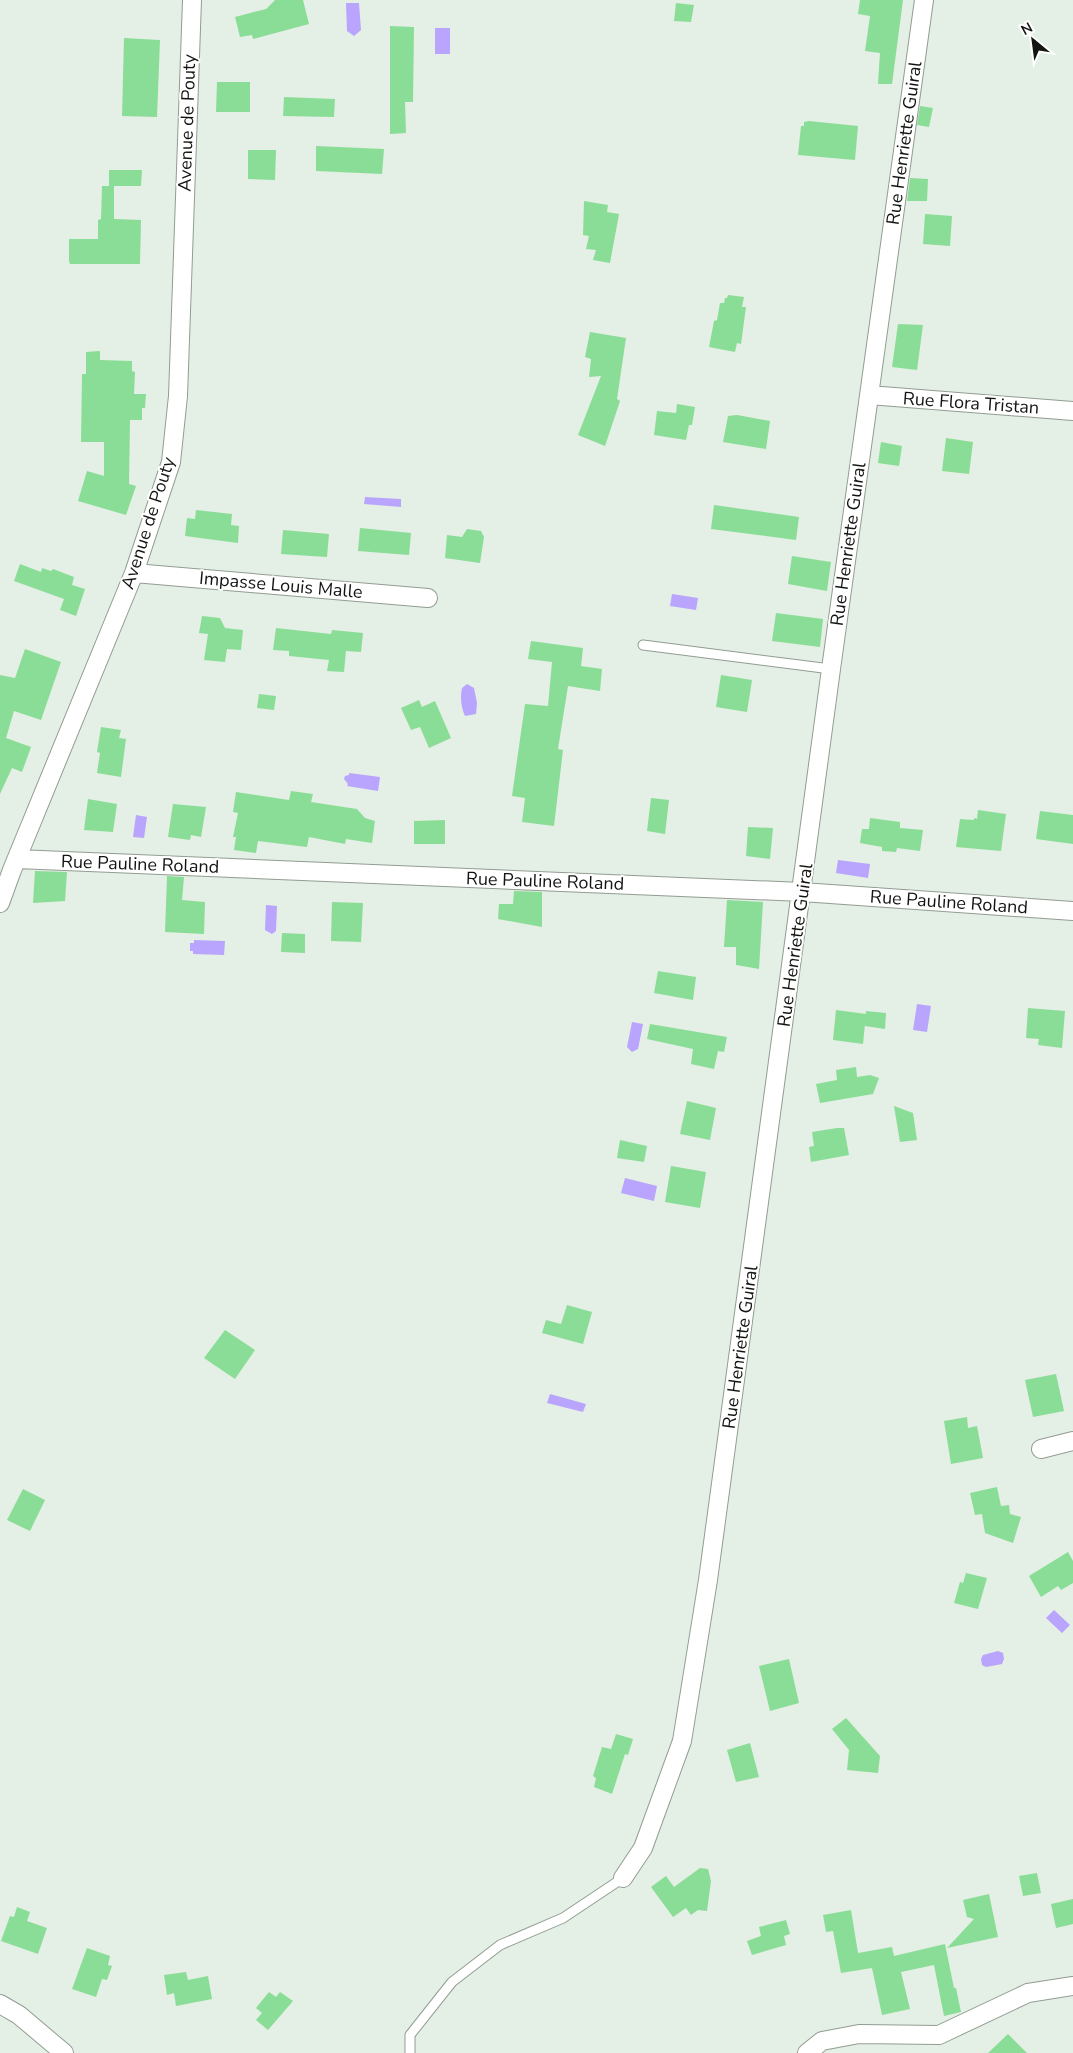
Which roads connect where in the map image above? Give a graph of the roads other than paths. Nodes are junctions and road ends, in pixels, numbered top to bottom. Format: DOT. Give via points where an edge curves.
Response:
graph roads {
  1 [pos="192,0"];
  2 [pos="924,0"];
  3 [pos="869,396"];
  4 [pos="1073,411"];
  5 [pos="134,572"];
  6 [pos="428,598"];
  7 [pos="643,645"];
  8 [pos="831,669"];
  9 [pos="17,859"];
  10 [pos="802,892"];
  11 [pos="0,903"];
  12 [pos="1073,911"];
  13 [pos="1073,1441"];
  14 [pos="1041,1449"];
  15 [pos="623,1878"];
  16 [pos="1073,1986"];
  17 [pos="0,2004"];
  18 [pos="64,2053"];
  19 [pos="410,2053"];
  20 [pos="807,2053"];
  1 -- 5 [label="street, Avenue de Pouty" via="178,396 171,462"];
  2 -- 3 [label="street, Rue Henriette Guiral"];
  3 -- 4 [label="street, Rue Flora Tristan"];
  3 -- 8 [label="street, Rue Henriette Guiral"];
  5 -- 6 [label="street, Impasse Louis Malle"];
  5 -- 9 [label="street, Avenue de Pouty"];
  7 -- 8 [label="lane"];
  8 -- 10 [label="street, Rue Henriette Guiral"];
  9 -- 10 [label="street, Rue Pauline Roland"];
  9 -- 11 [label="street, Avenue de Pouty"];
  10 -- 12 [label="street, Rue Pauline Roland"];
  10 -- 15 [label="street, Rue Henriette Guiral" via="708,1580 682,1741 643,1848"];
  13 -- 14 [label="street"];
  15 -- 19 [label="lane" via="563,1918 500,1945 452,1982 410,2035"];
  16 -- 20 [label="street" via="1028,1993 939,2035 859,2034 822,2041"];
  17 -- 18 [label="street" via="19,2015"];
}
